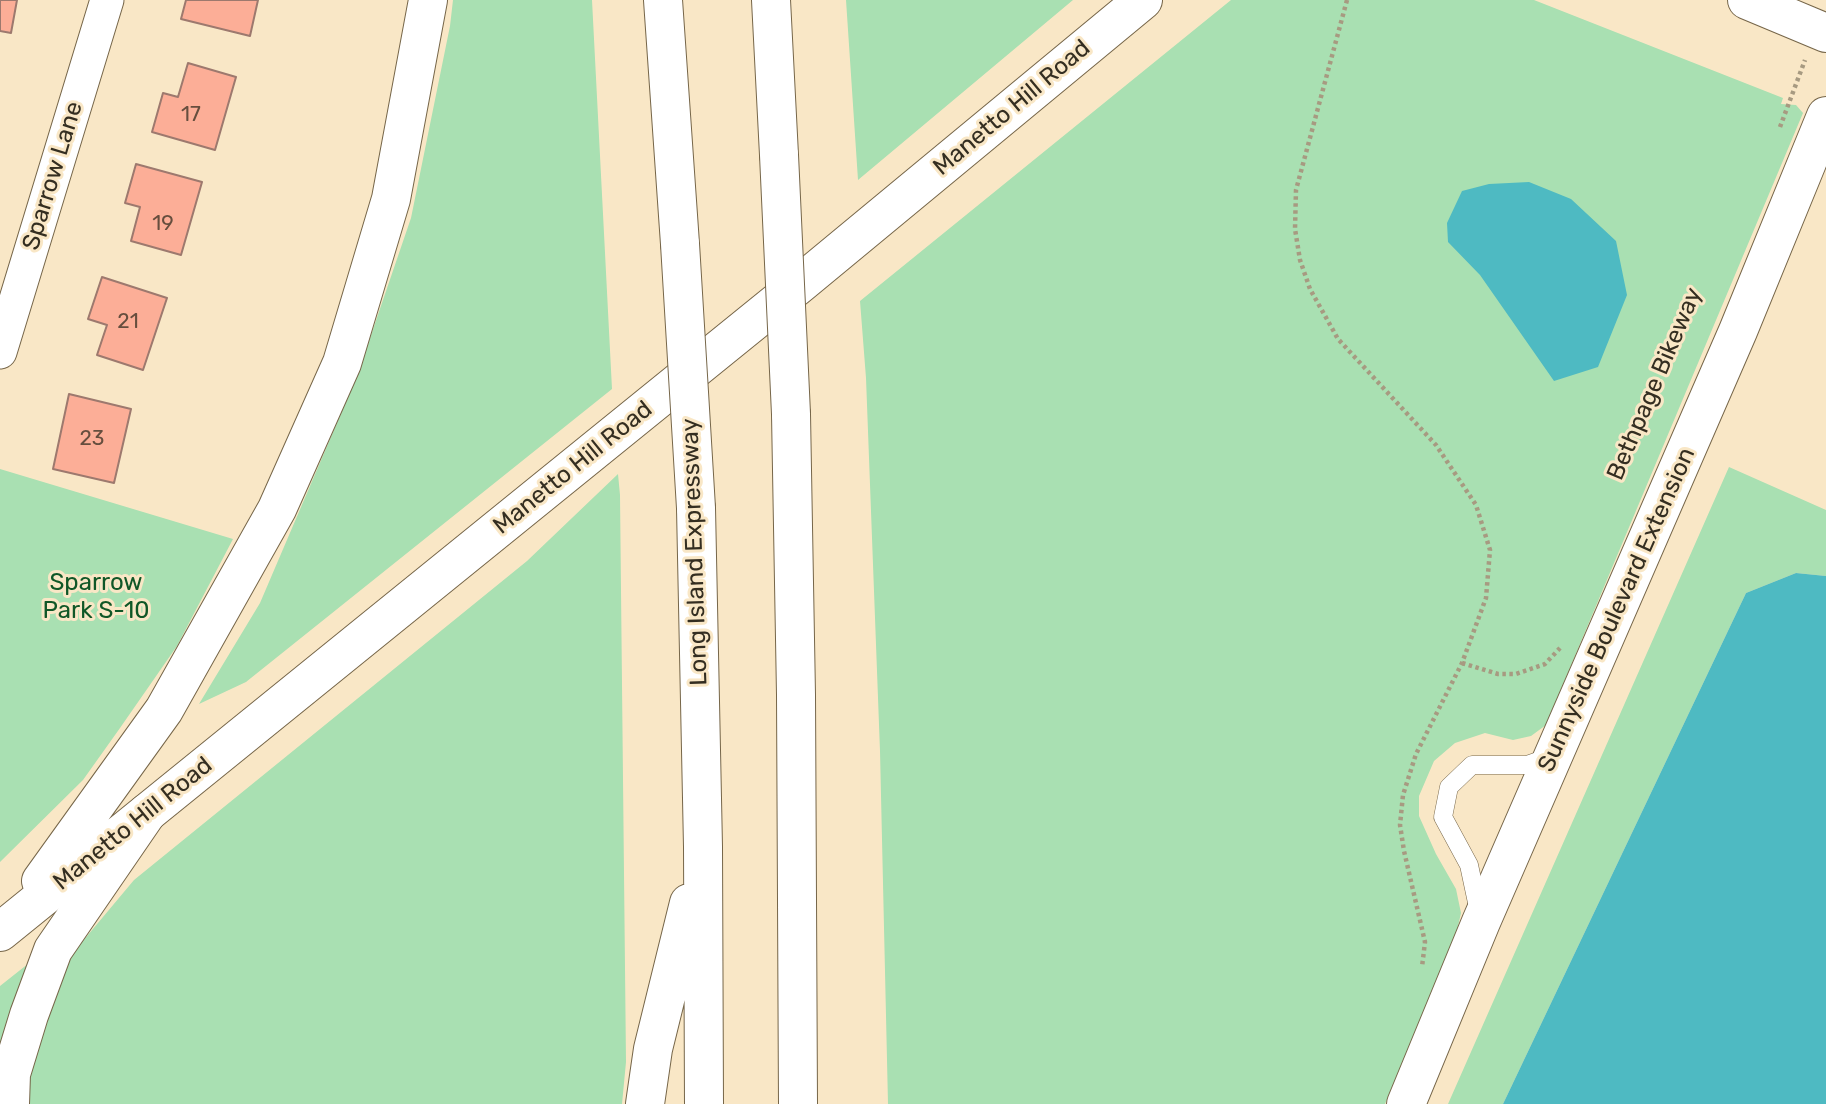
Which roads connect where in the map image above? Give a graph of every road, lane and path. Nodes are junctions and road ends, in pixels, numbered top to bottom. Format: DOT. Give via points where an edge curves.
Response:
graph roads {
  1 [pos="107,0"];
  2 [pos="428,0"];
  3 [pos="663,0"];
  4 [pos="771,0"];
  5 [pos="1143,0"];
  6 [pos="1347,0"];
  7 [pos="1746,0"];
  8 [pos="1821,31"];
  9 [pos="1826,116"];
  10 [pos="1779,129"];
  11 [pos="0,352"];
  12 [pos="1563,645"];
  13 [pos="1462,663"];
  14 [pos="1553,755"];
  15 [pos="147,813"];
  16 [pos="703,847"];
  17 [pos="1481,922"];
  18 [pos="6,927"];
  19 [pos="1421,975"];
  20 [pos="10,1104"];
  21 [pos="645,1104"];
  22 [pos="704,1104"];
  23 [pos="798,1104"];
  24 [pos="1406,1104"];
  1 -- 11 [label="street, Sparrow Lane"];
  2 -- 18 [label="main road" via="391,199 342,363 277,509 164,710"];
  3 -- 16 [label="main road, Long Island Expressway, bridge" via="695,508"];
  4 -- 23 [label="main road, bridge" via="791,414"];
  5 -- 15 [label="main road, Manetto Hill Road"];
  6 -- 13 [label="path" via="1296,190 1300,260 1310,289 1338,339 1436,445 1476,505 1490,550 1486,598"];
  7 -- 8 [label="main road"];
  8 -- 10 [label="path"];
  9 -- 14 [label="main road, Sunnyside Boulevard Extension" via="1738,331"];
  12 -- 13 [label="path" via="1545,664 1516,674 1498,674"];
  13 -- 19 [label="path" via="1416,754 1403,795 1404,851 1425,942"];
  14 -- 17 [label="main road, Sunnyside Boulevard Extension"];
  14 -- 17 [label="lane" via="1527,765 1472,765 1448,787 1443,817 1469,864"];
  15 -- 18 [label="main road, Manetto Hill Road"];
  15 -- 20 [label="main road" via="53,950 11,1074"];
  16 -- 21 [label="main road" via="653,1049"];
  16 -- 22 [label="main road, Long Island Expressway"];
  17 -- 24 [label="main road, Sunnyside Boulevard Extension"];
}
